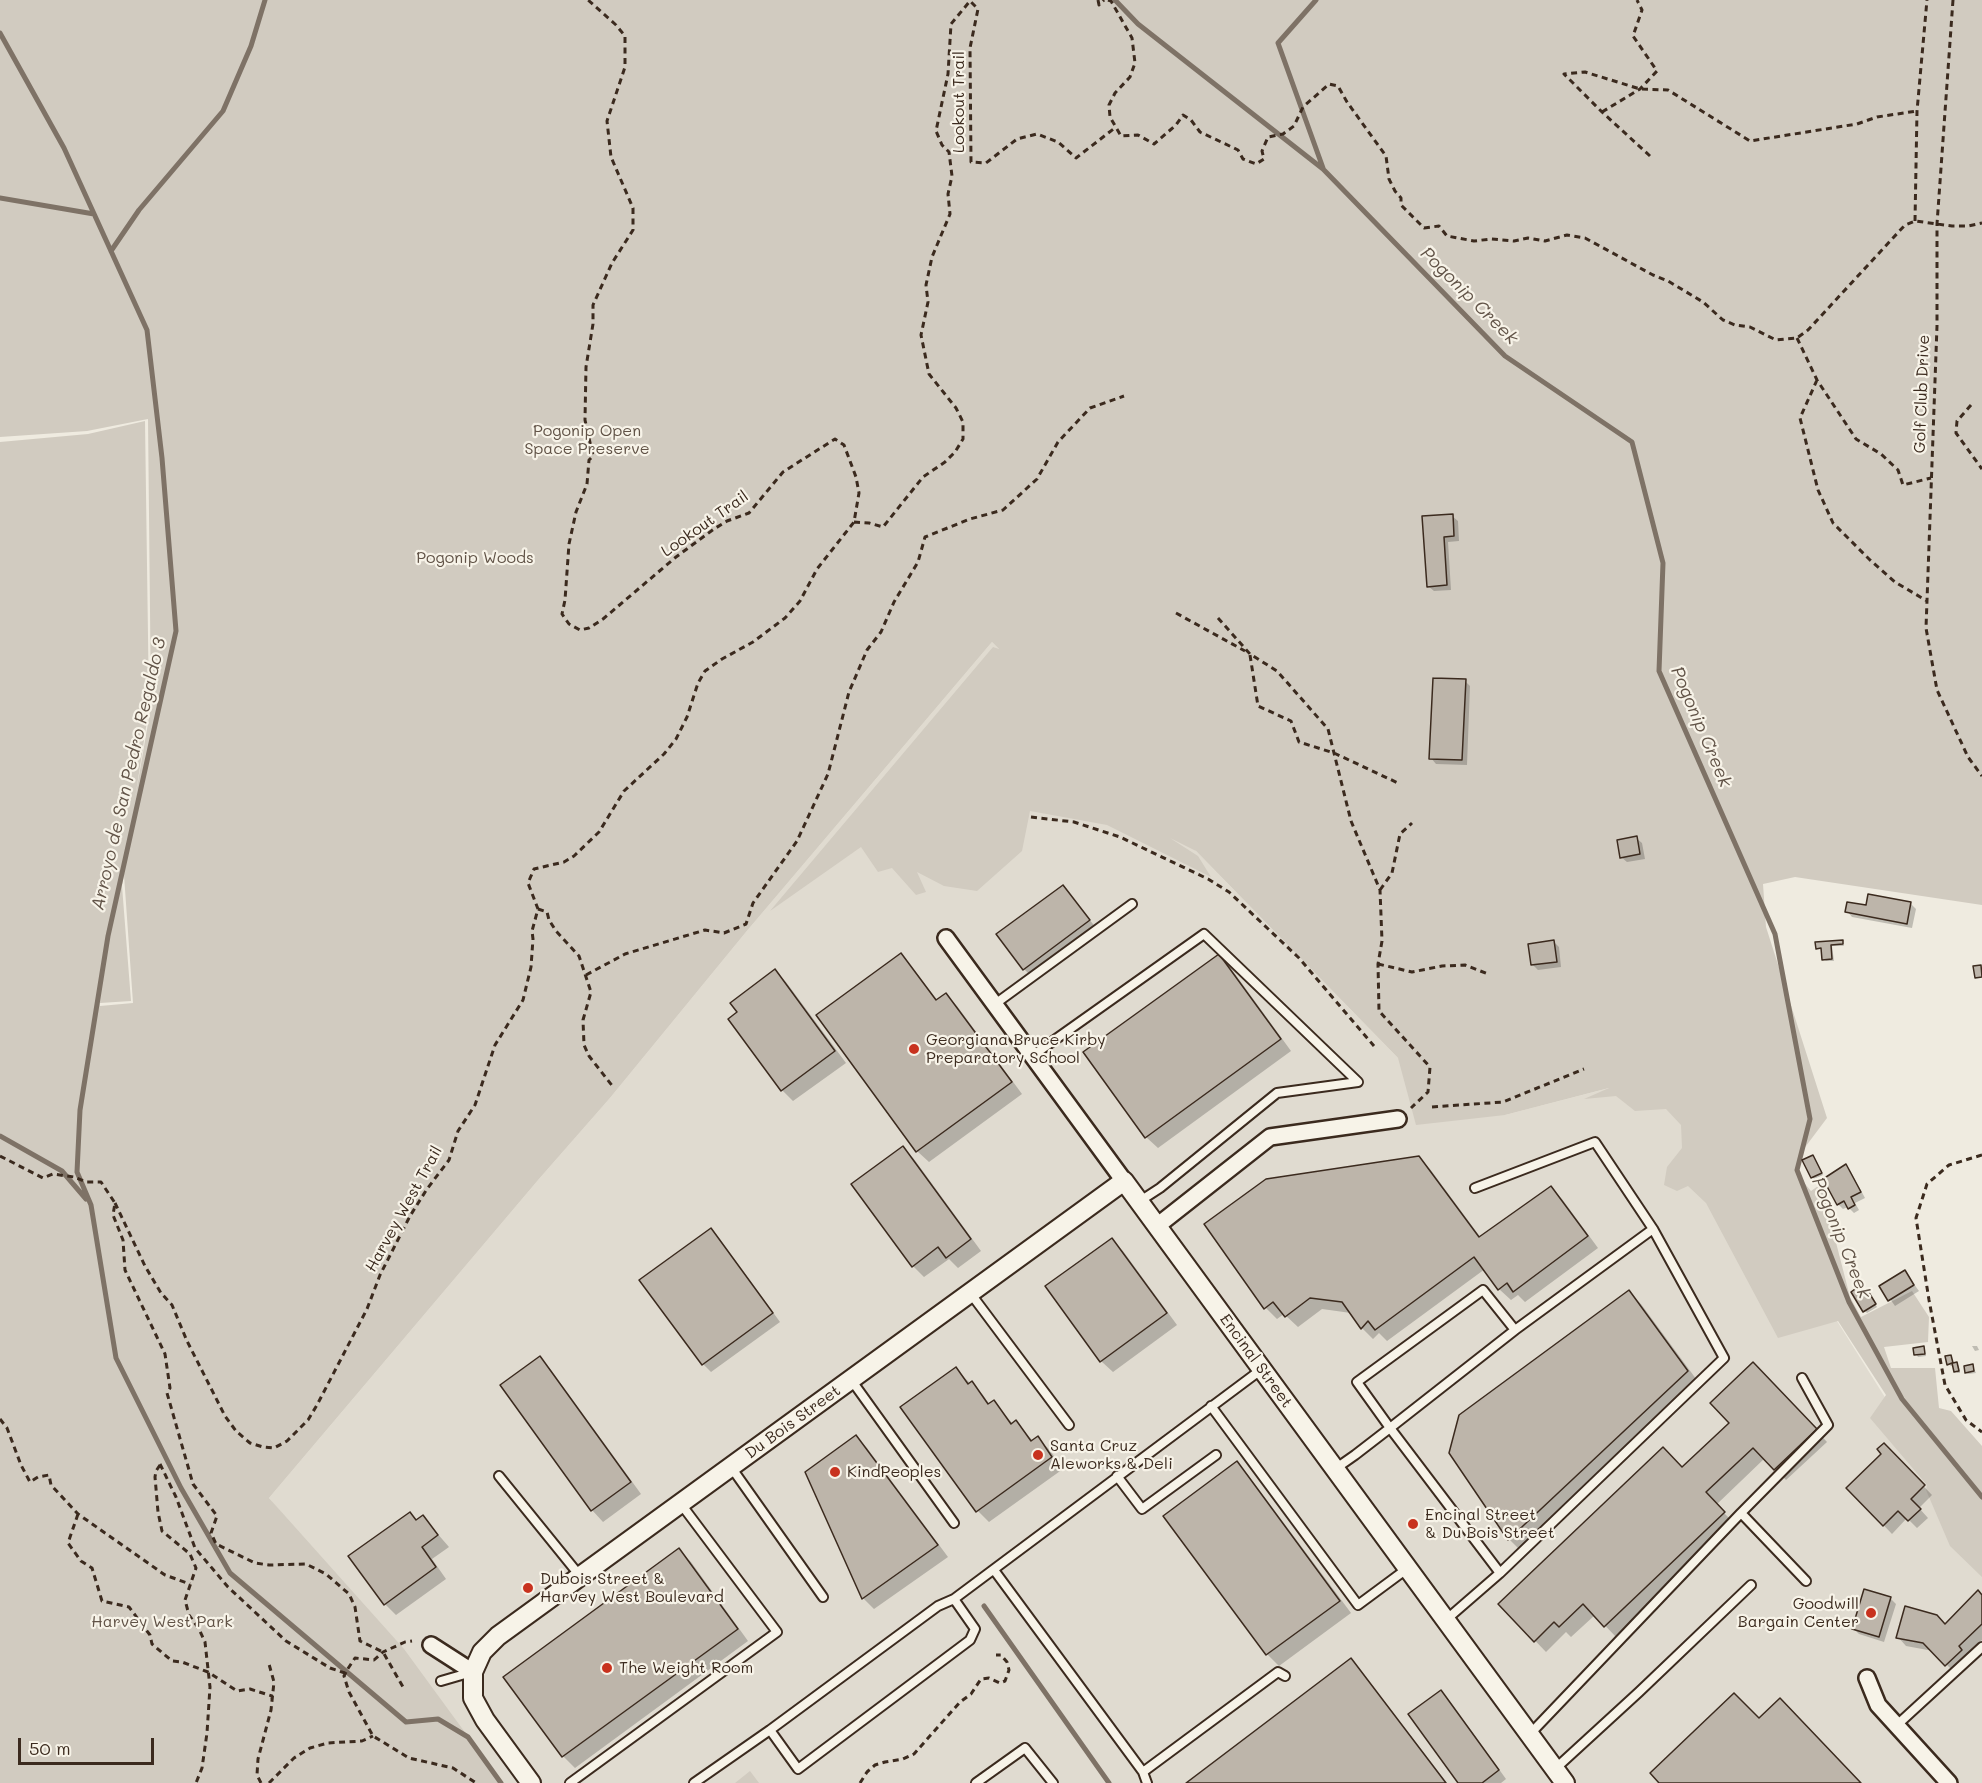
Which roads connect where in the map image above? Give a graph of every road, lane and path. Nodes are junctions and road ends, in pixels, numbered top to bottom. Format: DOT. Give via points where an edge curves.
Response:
graph roads {
  1 [pos="588,0"];
  2 [pos="1098,0"];
  3 [pos="1106,0"];
  4 [pos="1637,0"];
  5 [pos="1927,0"];
  6 [pos="1953,0"];
  7 [pos="1640,89"];
  8 [pos="1917,111"];
  9 [pos="1602,112"];
  10 [pos="1116,127"];
  11 [pos="1650,156"];
  12 [pos="1915,221"];
  13 [pos="1982,223"];
  14 [pos="1937,224"];
  15 [pos="1797,338"];
  16 [pos="1816,380"];
  17 [pos="1124,396"];
  18 [pos="1971,405"];
  19 [pos="1982,469"];
  20 [pos="1930,478"];
  21 [pos="854,522"];
  22 [pos="1927,601"];
  23 [pos="1176,613"];
  24 [pos="1218,618"];
  25 [pos="1250,654"];
  26 [pos="1334,753"];
  27 [pos="1982,776"];
  28 [pos="1398,783"];
  29 [pos="1031,817"];
  30 [pos="1413,823"];
  31 [pos="1380,890"];
  32 [pos="1132,904"];
  33 [pos="538,909"];
  34 [pos="946,938"];
  35 [pos="1378,964"];
  36 [pos="1488,974"];
  37 [pos="586,975"];
  38 [pos="995,1004"];
  39 [pos="1374,1046"];
  40 [pos="1032,1056"];
  41 [pos="1584,1069"];
  42 [pos="614,1088"];
  43 [pos="1432,1107"];
  44 [pos="1398,1119"];
  45 [pos="1982,1155"];
  46 [pos="0,1156"];
  47 [pos="1124,1181"];
  48 [pos="1474,1188"];
  49 [pos="1138,1202"];
  50 [pos="115,1203"];
  51 [pos="1156,1227"];
  52 [pos="1653,1229"];
  53 [pos="970,1293"];
  54 [pos="1515,1330"];
  55 [pos="1262,1369"];
  56 [pos="1802,1378"];
  57 [pos="851,1379"];
  58 [pos="1211,1406"];
  59 [pos="0,1419"];
  60 [pos="1069,1425"];
  61 [pos="1390,1428"];
  62 [pos="1982,1432"];
  63 [pos="1216,1455"];
  64 [pos="731,1467"];
  65 [pos="1335,1469"];
  66 [pos="499,1476"];
  67 [pos="1117,1476"];
  68 [pos="681,1504"];
  69 [pos="1741,1513"];
  70 [pos="78,1514"];
  71 [pos="954,1523"];
  72 [pos="1408,1568"];
  73 [pos="994,1570"];
  74 [pos="1500,1574"];
  75 [pos="581,1577"];
  76 [pos="1806,1581"];
  77 [pos="190,1584"];
  78 [pos="1750,1585"];
  79 [pos="823,1597"];
  80 [pos="954,1599"];
  81 [pos="1446,1620"];
  82 [pos="412,1641"];
  83 [pos="431,1645"];
  84 [pos="1982,1647"];
  85 [pos="383,1652"];
  86 [pos="996,1655"];
  87 [pos="355,1658"];
  88 [pos="269,1664"];
  89 [pos="208,1672"];
  90 [pos="473,1672"];
  91 [pos="1285,1676"];
  92 [pos="1868,1678"];
  93 [pos="441,1681"];
  94 [pos="403,1688"];
  95 [pos="272,1700"];
  96 [pos="1897,1725"];
  97 [pos="770,1730"];
  98 [pos="1530,1734"];
  99 [pos="373,1736"];
  100 [pos="1143,1772"];
  101 [pos="1560,1776"];
  102 [pos="196,1783"];
  103 [pos="261,1783"];
  104 [pos="269,1783"];
  105 [pos="476,1783"];
  106 [pos="531,1783"];
  107 [pos="570,1783"];
  108 [pos="694,1783"];
  109 [pos="860,1783"];
  110 [pos="976,1783"];
  111 [pos="1053,1783"];
  112 [pos="1147,1783"];
  113 [pos="1949,1783"];
  1 -- 21 [label="path, Lookout Trail" via="625,36 625,67 608,121 611,157 633,207 633,230 593,305 585,420 593,456 569,544 562,614 580,630 589,628 714,529 749,513 783,472 835,439 844,445 853,465 859,493"];
  2 -- 3 [label="path" via="1099,5"];
  3 -- 10 [label="path" via="1111,1 1132,38 1135,63 1130,77 1109,105"];
  4 -- 7 [label="path" via="1642,10 1633,36 1656,71"];
  5 -- 8 [label="path"];
  6 -- 14 [label="path, Golf Club Drive"];
  7 -- 8 [label="path" via="1668,90 1750,141"];
  7 -- 9 [label="path"];
  7 -- 9 [label="path" via="1585,72 1564,74"];
  8 -- 12 [label="path"];
  9 -- 11 [label="path"];
  10 -- 15 [label="path" via="1121,136 1138,135 1154,144 1183,115 1200,132 1238,150 1243,159 1256,164 1264,159 1262,151 1268,137 1283,134 1294,126 1303,107 1316,93 1329,84 1338,86 1386,156 1389,179 1401,205 1424,228 1438,226 1447,236 1474,241 1585,238 1668,281 1735,326 1757,330 1776,340"];
  10 -- 21 [label="path, Lookout Trail" via="1076,158 1058,142 1037,134 1017,139 986,163 971,162 970,48 978,9 970,2 951,24 948,74 936,131 949,152 950,214 932,257 921,335 929,374 956,408 963,422 963,439 956,452 923,477 883,527"];
  12 -- 14 [label="path"];
  12 -- 15 [label="path" via="1905,225"];
  13 -- 14 [label="path"];
  14 -- 20 [label="path, Golf Club Drive"];
  15 -- 16 [label="path"];
  16 -- 20 [label="path" via="1856,439 1898,470 1904,485"];
  16 -- 22 [label="path" via="1800,418 1818,490 1833,523 1895,582"];
  17 -- 37 [label="path" via="1090,408 1058,442 1037,479 1003,510 925,537 918,561 867,651 849,692 828,774 797,841 753,903 746,924 724,933 705,930 624,954"];
  18 -- 19 [label="path" via="1957,421 1956,433"];
  20 -- 22 [label="path, Golf Club Drive"];
  21 -- 33 [label="path, Harvey West Trail" via="785,618 705,671 676,739 624,791 599,832 564,862 534,869 528,883"];
  22 -- 27 [label="path, Golf Club Drive" via="1926,628 1937,690 1968,757"];
  23 -- 25 [label="path"];
  24 -- 25 [label="path"];
  25 -- 26 [label="path" via="1277,671 1328,729"];
  25 -- 26 [label="path" via="1258,706 1291,721 1299,742"];
  26 -- 28 [label="path"];
  26 -- 31 [label="path" via="1351,821"];
  29 -- 39 [label="path" via="1074,822 1120,837 1229,892 1299,958"];
  30 -- 31 [label="path" via="1400,834 1392,873"];
  31 -- 35 [label="path" via="1382,941"];
  32 -- 38 [label="lane"];
  33 -- 37 [label="path" via="547,912 556,931 579,956"];
  33 -- 50 [label="path, Harvey West Trail" via="532,931 530,978 523,1000 495,1045 475,1105 459,1131 449,1160 410,1216 317,1406 287,1441 273,1448 250,1443 225,1416 172,1305 145,1266"];
  34 -- 38 [label="street, Encinal Street"];
  35 -- 36 [label="path" via="1412,972 1465,965"];
  35 -- 44 [label="path" via="1379,1011 1430,1067 1428,1092"];
  37 -- 42 [label="path" via="591,992 584,1014 584,1045"];
  38 -- 40 [label="street, Encinal Street"];
  40 -- 47 [label="street, Encinal Street"];
  40 -- 49 [label="lane" via="1204,934 1358,1082 1277,1093"];
  41 -- 43 [label="path" via="1503,1102"];
  44 -- 51 [label="street" via="1270,1137"];
  45 -- 62 [label="path" via="1948,1165 1927,1184 1916,1218 1945,1385 1966,1420"];
  46 -- 50 [label="path, Harvey West Trail" via="43,1179 53,1174 101,1182"];
  47 -- 49 [label="street, Encinal Street"];
  47 -- 53 [label="street, Du Bois Street"];
  48 -- 52 [label="lane" via="1595,1142"];
  49 -- 51 [label="street, Encinal Street"];
  50 -- 85 [label="path" via="113,1215 123,1240 125,1270 165,1354 170,1388 167,1393 176,1428 193,1484 217,1516 211,1533 216,1544 255,1563 306,1564 326,1574 349,1594 360,1641"];
  51 -- 55 [label="street, Encinal Street"];
  52 -- 54 [label="lane"];
  52 -- 74 [label="lane" via="1725,1358"];
  53 -- 57 [label="street, Du Bois Street"];
  53 -- 60 [label="lane"];
  54 -- 61 [label="lane"];
  54 -- 61 [label="lane" via="1483,1290 1357,1382"];
  55 -- 58 [label="lane"];
  55 -- 65 [label="street, Encinal Street"];
  56 -- 69 [label="lane" via="1828,1425"];
  57 -- 64 [label="street, Du Bois Street"];
  57 -- 71 [label="lane"];
  58 -- 67 [label="lane"];
  58 -- 72 [label="lane" via="1358,1605"];
  59 -- 70 [label="path" via="26,1478 30,1482 49,1475 51,1485"];
  61 -- 65 [label="lane"];
  61 -- 74 [label="lane"];
  63 -- 67 [label="lane" via="1142,1509"];
  64 -- 68 [label="street, Du Bois Street"];
  64 -- 79 [label="lane"];
  65 -- 72 [label="street, Encinal Street"];
  66 -- 75 [label="lane"];
  67 -- 73 [label="lane"];
  68 -- 75 [label="street, Du Bois Street"];
  68 -- 107 [label="lane" via="777,1632"];
  69 -- 76 [label="lane"];
  69 -- 98 [label="lane"];
  70 -- 77 [label="path" via="165,1575"];
  70 -- 89 [label="path" via="68,1543 81,1561 92,1568 102,1601 129,1607 150,1635 152,1644 172,1661"];
  72 -- 81 [label="street, Encinal Street"];
  73 -- 80 [label="lane"];
  73 -- 100 [label="lane"];
  74 -- 81 [label="lane"];
  75 -- 90 [label="street, Du Bois Street" via="498,1636 482,1652"];
  77 -- 87 [label="path" via="196,1568 190,1554 162,1531 155,1477 160,1464 195,1548 228,1587 286,1641 330,1668 345,1673"];
  77 -- 89 [label="path" via="185,1600 205,1642"];
  78 -- 101 [label="lane" via="1639,1692"];
  80 -- 97 [label="lane" via="938,1606"];
  80 -- 97 [label="lane" via="975,1629 970,1640 798,1768"];
  81 -- 98 [label="street, Encinal Street"];
  82 -- 85 [label="path"];
  83 -- 90 [label="street"];
  84 -- 96 [label="lane"];
  85 -- 87 [label="path" via="374,1660"];
  85 -- 94 [label="path"];
  86 -- 109 [label="path" via="1007,1662 1005,1681 981,1679 914,1754 875,1765"];
  87 -- 99 [label="path" via="344,1676"];
  88 -- 95 [label="path" via="274,1682"];
  89 -- 95 [label="path" via="237,1691 250,1689 272,1696"];
  89 -- 102 [label="path" via="207,1734"];
  90 -- 93 [label="lane"];
  90 -- 106 [label="street" via="474,1698 485,1720"];
  91 -- 100 [label="lane" via="1278,1672"];
  92 -- 96 [label="street" via="1878,1705"];
  95 -- 103 [label="path" via="258,1759"];
  96 -- 113 [label="street"];
  97 -- 108 [label="lane"];
  98 -- 101 [label="street, Encinal Street"];
  99 -- 104 [label="path" via="310,1749 294,1758"];
  99 -- 105 [label="path" via="409,1758 453,1768"];
  100 -- 112 [label="lane"];
  110 -- 111 [label="lane" via="1025,1748"];
}
